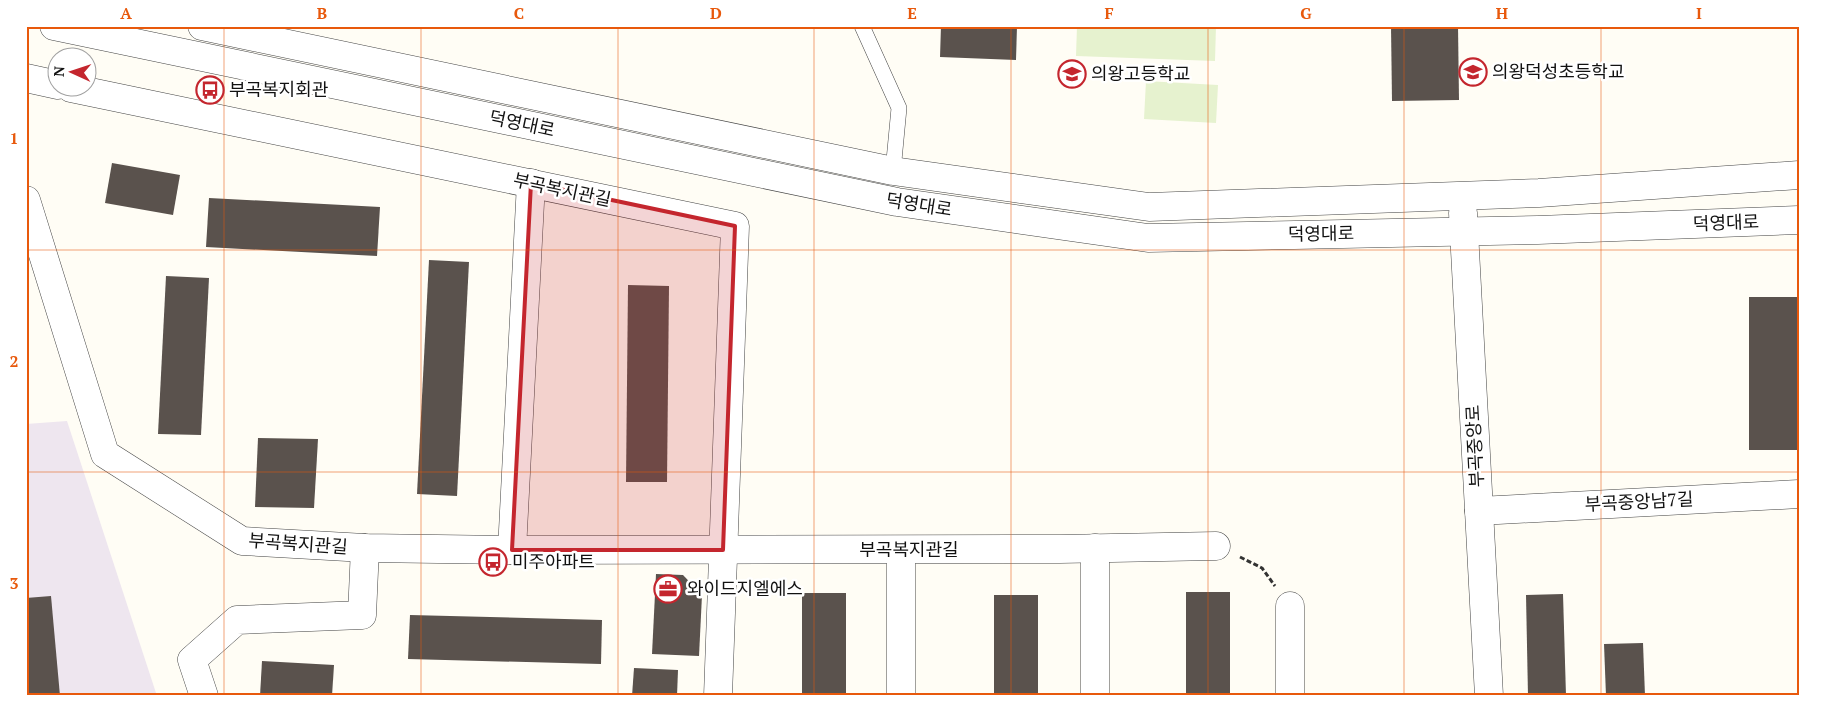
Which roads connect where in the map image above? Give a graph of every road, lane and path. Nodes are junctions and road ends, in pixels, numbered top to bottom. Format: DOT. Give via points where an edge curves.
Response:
graph roads {
  1 [pos="54,26"];
  2 [pos="202,26"];
  3 [pos="862,26"];
  4 [pos="26,78"];
  5 [pos="48,83"];
  6 [pos="98,93"];
  7 [pos="893,171"];
  8 [pos="1799,175"];
  9 [pos="531,183"];
  10 [pos="1462,196"];
  11 [pos="26,200"];
  12 [pos="1799,220"];
  13 [pos="1464,231"];
  14 [pos="1799,494"];
  15 [pos="1479,511"];
  16 [pos="1216,546"];
  17 [pos="365,548"];
  18 [pos="1095,548"];
  19 [pos="512,550"];
  20 [pos="724,550"];
  21 [pos="901,550"];
  22 [pos="1290,606"];
  23 [pos="204,696"];
  24 [pos="718,696"];
  25 [pos="901,696"];
  26 [pos="1095,696"];
  27 [pos="1290,696"];
  28 [pos="1490,696"];
  1 -- 13 [label="street, 덕영대로" via="897,202 1148,238"];
  2 -- 7 [label="street, 덕영대로"];
  3 -- 7 [label="lane" via="899,108"];
  4 -- 5 [label="street"];
  6 -- 9 [label="street, 부곡복지관길"];
  7 -- 10 [label="street, 덕영대로" via="1149,207"];
  8 -- 10 [label="street, 덕영대로"];
  9 -- 19 [label="street"];
  9 -- 20 [label="street, 부곡복지관길" via="735,226"];
  10 -- 13 [label="street, 부곡중앙로"];
  11 -- 17 [label="street, 부곡복지관길" via="105,454 242,542"];
  12 -- 13 [label="street, 덕영대로"];
  13 -- 15 [label="street, 부곡중앙로"];
  14 -- 15 [label="street, 부곡중앙남7길"];
  15 -- 28 [label="street, 부곡중앙로"];
  16 -- 18 [label="street, 부곡복지관길"];
  16 -- 22 [label="path" via="1262,568"];
  17 -- 19 [label="street, 부곡복지관길"];
  17 -- 23 [label="street" via="362,614 237,620 192,660"];
  18 -- 21 [label="street, 부곡복지관길"];
  18 -- 26 [label="street"];
  19 -- 20 [label="street, 부곡복지관길"];
  20 -- 21 [label="street, 부곡복지관길"];
  20 -- 24 [label="street"];
  21 -- 25 [label="street"];
  22 -- 27 [label="street"];
}
